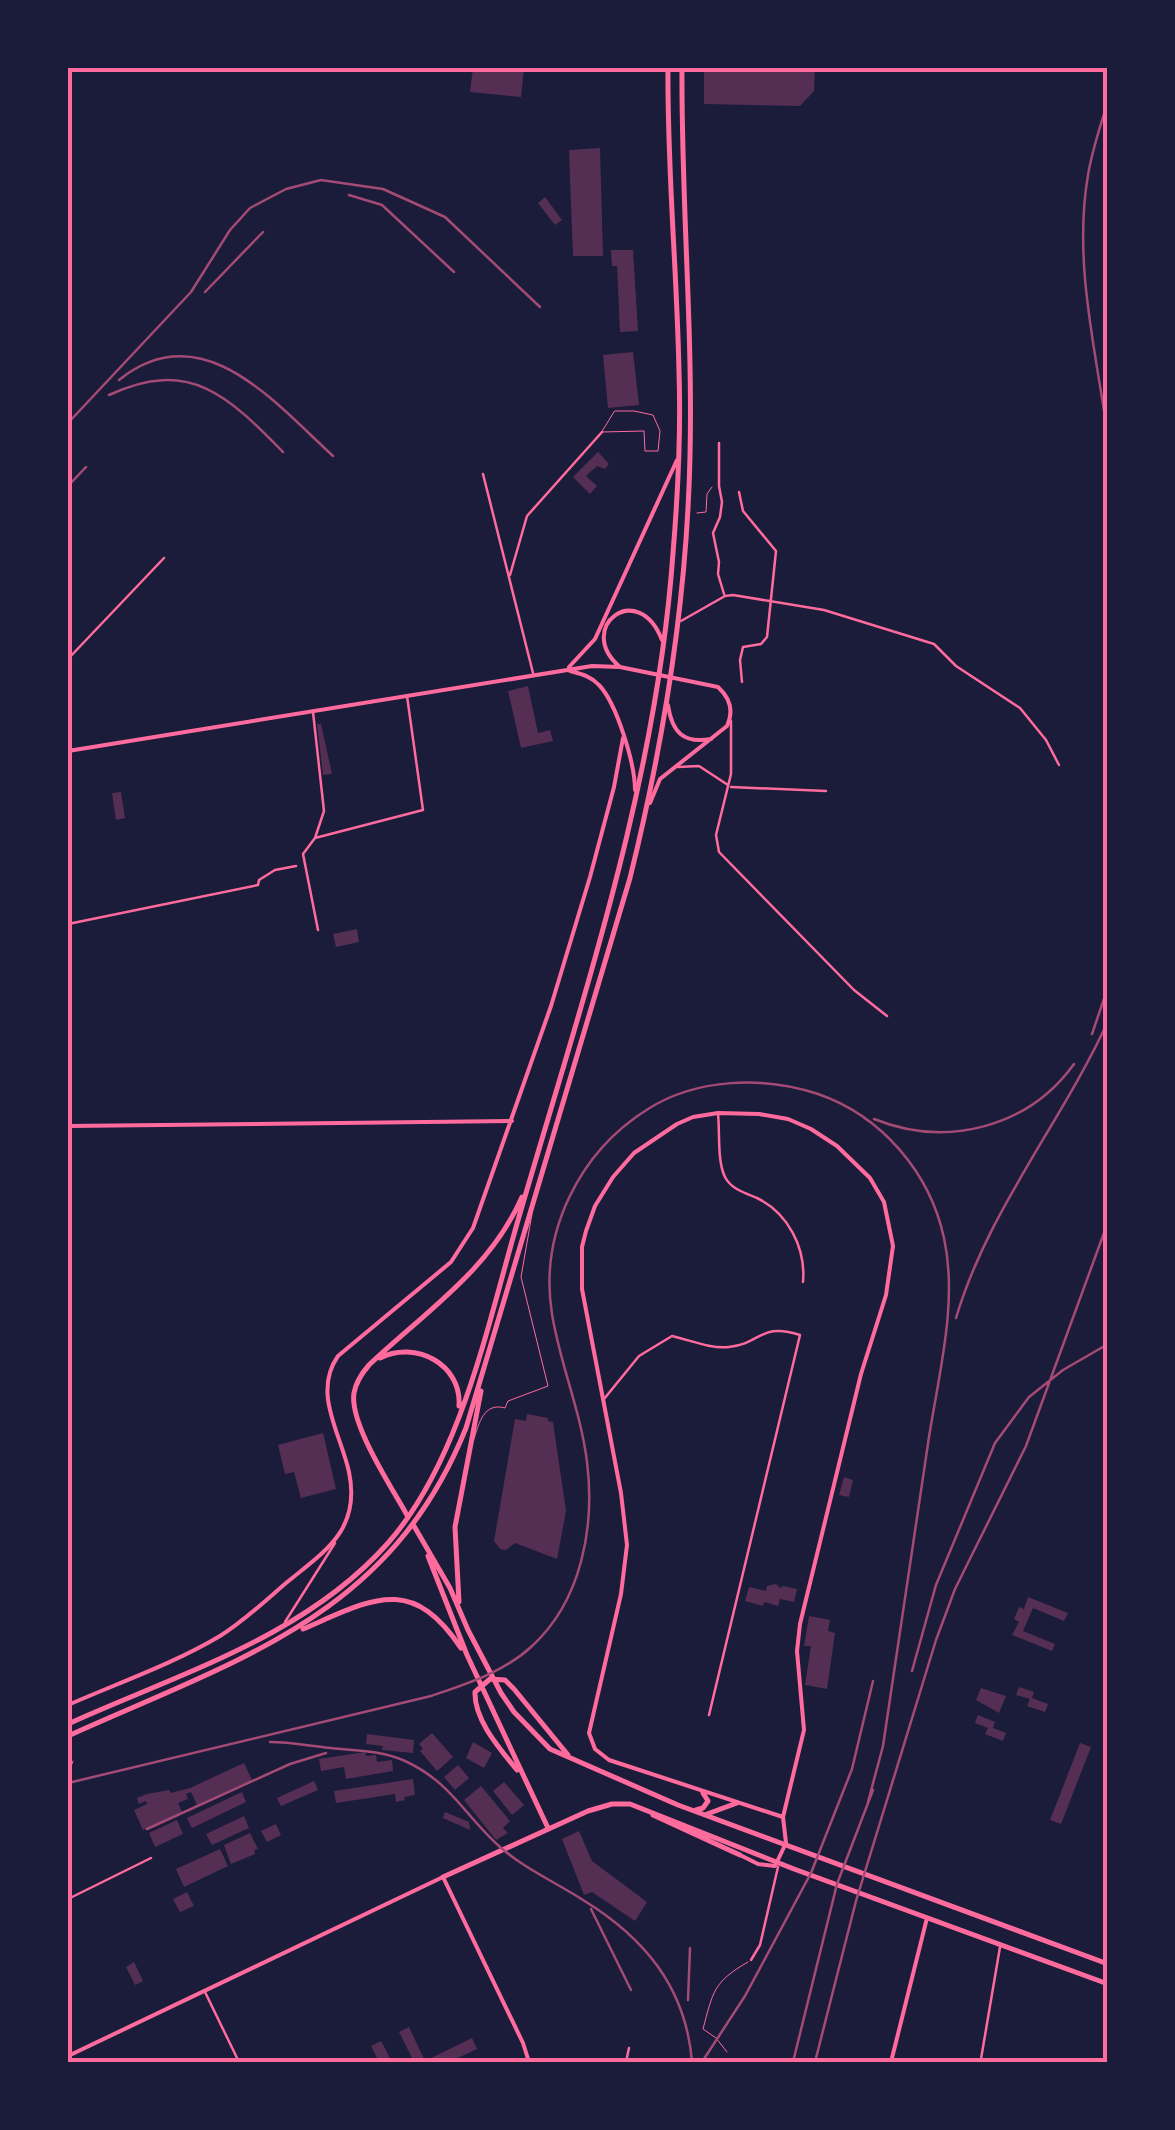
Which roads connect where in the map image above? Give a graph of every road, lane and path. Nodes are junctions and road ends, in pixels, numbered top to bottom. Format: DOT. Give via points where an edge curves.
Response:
graph roads {
  1 [pos="668,68"];
  2 [pos="682,68"];
  3 [pos="602,432"];
  4 [pos="719,443"];
  5 [pos="678,456"];
  6 [pos="483,474"];
  7 [pos="719,489"];
  8 [pos="739,492"];
  9 [pos="697,512"];
  10 [pos="164,558"];
  11 [pos="510,576"];
  12 [pos="723,597"];
  13 [pos="770,601"];
  14 [pos="678,622"];
  15 [pos="664,646"];
  16 [pos="68,659"];
  17 [pos="623,668"];
  18 [pos="566,669"];
  19 [pos="534,674"];
  20 [pos="742,682"];
  21 [pos="669,685"];
  22 [pos="407,696"];
  23 [pos="313,710"];
  24 [pos="731,717"];
  25 [pos="623,738"];
  26 [pos="715,738"];
  27 [pos="68,750"];
  28 [pos="632,762"];
  29 [pos="620,763"];
  30 [pos="1059,765"];
  31 [pos="672,769"];
  32 [pos="729,786"];
  33 [pos="826,791"];
  34 [pos="645,817"];
  35 [pos="628,836"];
  36 [pos="315,838"];
  37 [pos="296,866"];
  38 [pos="68,924"];
  39 [pos="318,930"];
  40 [pos="887,1016"];
  41 [pos="718,1113"];
  42 [pos="512,1121"];
  43 [pos="68,1126"];
  44 [pos="532,1171"];
  45 [pos="535,1200"];
  46 [pos="804,1282"];
  47 [pos="487,1362"];
  48 [pos="369,1365"];
  49 [pos="603,1399"];
  50 [pos="440,1464"];
  51 [pos="464,1481"];
  52 [pos="335,1543"];
  53 [pos="424,1544"];
  54 [pos="312,1562"];
  55 [pos="320,1571"];
  56 [pos="459,1610"];
  57 [pos="279,1630"];
  58 [pos="282,1638"];
  59 [pos="466,1655"];
  60 [pos="68,1705"];
  61 [pos="709,1715"];
  62 [pos="68,1724"];
  63 [pos="68,1736"];
  64 [pos="571,1758"];
  65 [pos="72,1761"];
  66 [pos="68,1775"];
  67 [pos="523,1776"];
  68 [pos="702,1792"];
  69 [pos="617,1803"];
  70 [pos="737,1803"];
  71 [pos="694,1810"];
  72 [pos="706,1814"];
  73 [pos="782,1817"];
  74 [pos="548,1828"];
  75 [pos="740,1854"];
  76 [pos="151,1858"];
  77 [pos="777,1863"];
  78 [pos="443,1877"];
  79 [pos="68,1898"];
  80 [pos="927,1918"];
  81 [pos="1000,1946"];
  82 [pos="751,1960"];
  83 [pos="1108,1964"];
  84 [pos="1108,1984"];
  85 [pos="204,1990"];
  86 [pos="629,2048"];
  87 [pos="727,2052"];
  88 [pos="68,2056"];
  89 [pos="980,2059"];
  90 [pos="239,2062"];
  91 [pos="529,2062"];
  92 [pos="626,2062"];
  93 [pos="891,2062"];
  1 -- 5 [label="main road"];
  2 -- 14 [label="main road" via="690,455"];
  3 -- 3 [label="lane" via="644,431 645,452 658,451 653,415 615,412"];
  3 -- 11 [label="street" via="528,516"];
  4 -- 7 [label="street"];
  5 -- 15 [label="main road"];
  5 -- 18 [label="street" via="595,640"];
  6 -- 11 [label="street"];
  7 -- 9 [label="path" via="710,487 706,512"];
  7 -- 12 [label="street" via="713,533"];
  8 -- 13 [label="street" via="743,511 776,550"];
  10 -- 16 [label="street"];
  11 -- 19 [label="street"];
  12 -- 13 [label="street"];
  12 -- 14 [label="street"];
  13 -- 20 [label="street" via="765,643 744,647"];
  13 -- 30 [label="street" via="934,644 1020,708"];
  14 -- 21 [label="main road"];
  15 -- 17 [label="street" via="645,615 620,612 603,638 606,654"];
  15 -- 35 [label="main road"];
  17 -- 18 [label="street"];
  17 -- 24 [label="street" via="713,684 728,700"];
  18 -- 19 [label="street"];
  18 -- 25 [label="street" via="602,688"];
  19 -- 22 [label="street"];
  21 -- 26 [label="street" via="668,711 677,733 693,741"];
  21 -- 34 [label="main road"];
  22 -- 23 [label="street"];
  22 -- 36 [label="street" via="423,810"];
  23 -- 27 [label="street"];
  23 -- 36 [label="street" via="324,811"];
  24 -- 26 [label="street"];
  24 -- 32 [label="street"];
  25 -- 28 [label="street"];
  25 -- 29 [label="street"];
  26 -- 31 [label="street"];
  28 -- 29 [label="street"];
  28 -- 35 [label="street"];
  29 -- 42 [label="street"];
  31 -- 32 [label="street" via="699,766"];
  31 -- 34 [label="street" via="655,786"];
  32 -- 33 [label="street"];
  32 -- 40 [label="street" via="716,835 722,856"];
  34 -- 45 [label="main road"];
  35 -- 44 [label="main road"];
  36 -- 39 [label="street" via="303,854"];
  37 -- 38 [label="street" via="275,870 258,885"];
  41 -- 46 [label="street" via="725,1176 792,1229"];
  41 -- 49 [label="street" via="693,1117 653,1138 613,1177 595,1206 582,1247 582,1289"];
  41 -- 73 [label="street" via="788,1120 837,1146 875,1184 892,1235 886,1295 800,1624 804,1730"];
  42 -- 43 [label="street"];
  42 -- 52 [label="street" via="460,1251 329,1370 326,1392 352,1495"];
  44 -- 48 [label="main road" via="487,1258"];
  44 -- 50 [label="main road"];
  45 -- 47 [label="main road"];
  45 -- 51 [label="lane" via="522,1285 548,1386 482,1416"];
  47 -- 51 [label="main road"];
  47 -- 58 [label="main road" via="455,1456 424,1512 355,1588"];
  48 -- 50 [label="main road" via="408,1351 451,1374 460,1403"];
  48 -- 53 [label="main road" via="357,1382 354,1409"];
  49 -- 61 [label="street" via="639,1356 672,1336 723,1348 768,1330 800,1334"];
  49 -- 68 [label="street" via="627,1554 590,1737 605,1758"];
  50 -- 57 [label="main road" via="391,1539 342,1588"];
  51 -- 56 [label="main road" via="456,1527"];
  52 -- 54 [label="street"];
  52 -- 55 [label="street"];
  53 -- 56 [label="main road"];
  53 -- 59 [label="main road"];
  54 -- 55 [label="street"];
  54 -- 60 [label="street" via="218,1637"];
  55 -- 57 [label="street"];
  56 -- 64 [label="main road" via="501,1693 528,1729"];
  57 -- 62 [label="main road"];
  58 -- 59 [label="main road" via="356,1606 393,1598 434,1614"];
  58 -- 63 [label="main road"];
  59 -- 67 [label="main road"];
  64 -- 67 [label="main road" via="514,1689 490,1679 475,1692 478,1713"];
  64 -- 71 [label="main road"];
  65 -- 66 [label="path"];
  67 -- 74 [label="main road"];
  68 -- 70 [label="street"];
  68 -- 71 [label="main road" via="708,1801"];
  69 -- 74 [label="main road"];
  69 -- 75 [label="main road"];
  69 -- 84 [label="main road"];
  70 -- 72 [label="main road"];
  70 -- 73 [label="street"];
  71 -- 72 [label="main road"];
  72 -- 83 [label="main road"];
  73 -- 77 [label="street" via="786,1843"];
  74 -- 78 [label="main road"];
  75 -- 77 [label="street" via="758,1864"];
  76 -- 79 [label="street"];
  77 -- 82 [label="street"];
  78 -- 85 [label="street"];
  78 -- 91 [label="street"];
  80 -- 93 [label="street"];
  81 -- 89 [label="street"];
  82 -- 87 [label="lane" via="715,1986 703,2029"];
  85 -- 88 [label="street"];
  85 -- 90 [label="street"];
  86 -- 92 [label="street"];
}
